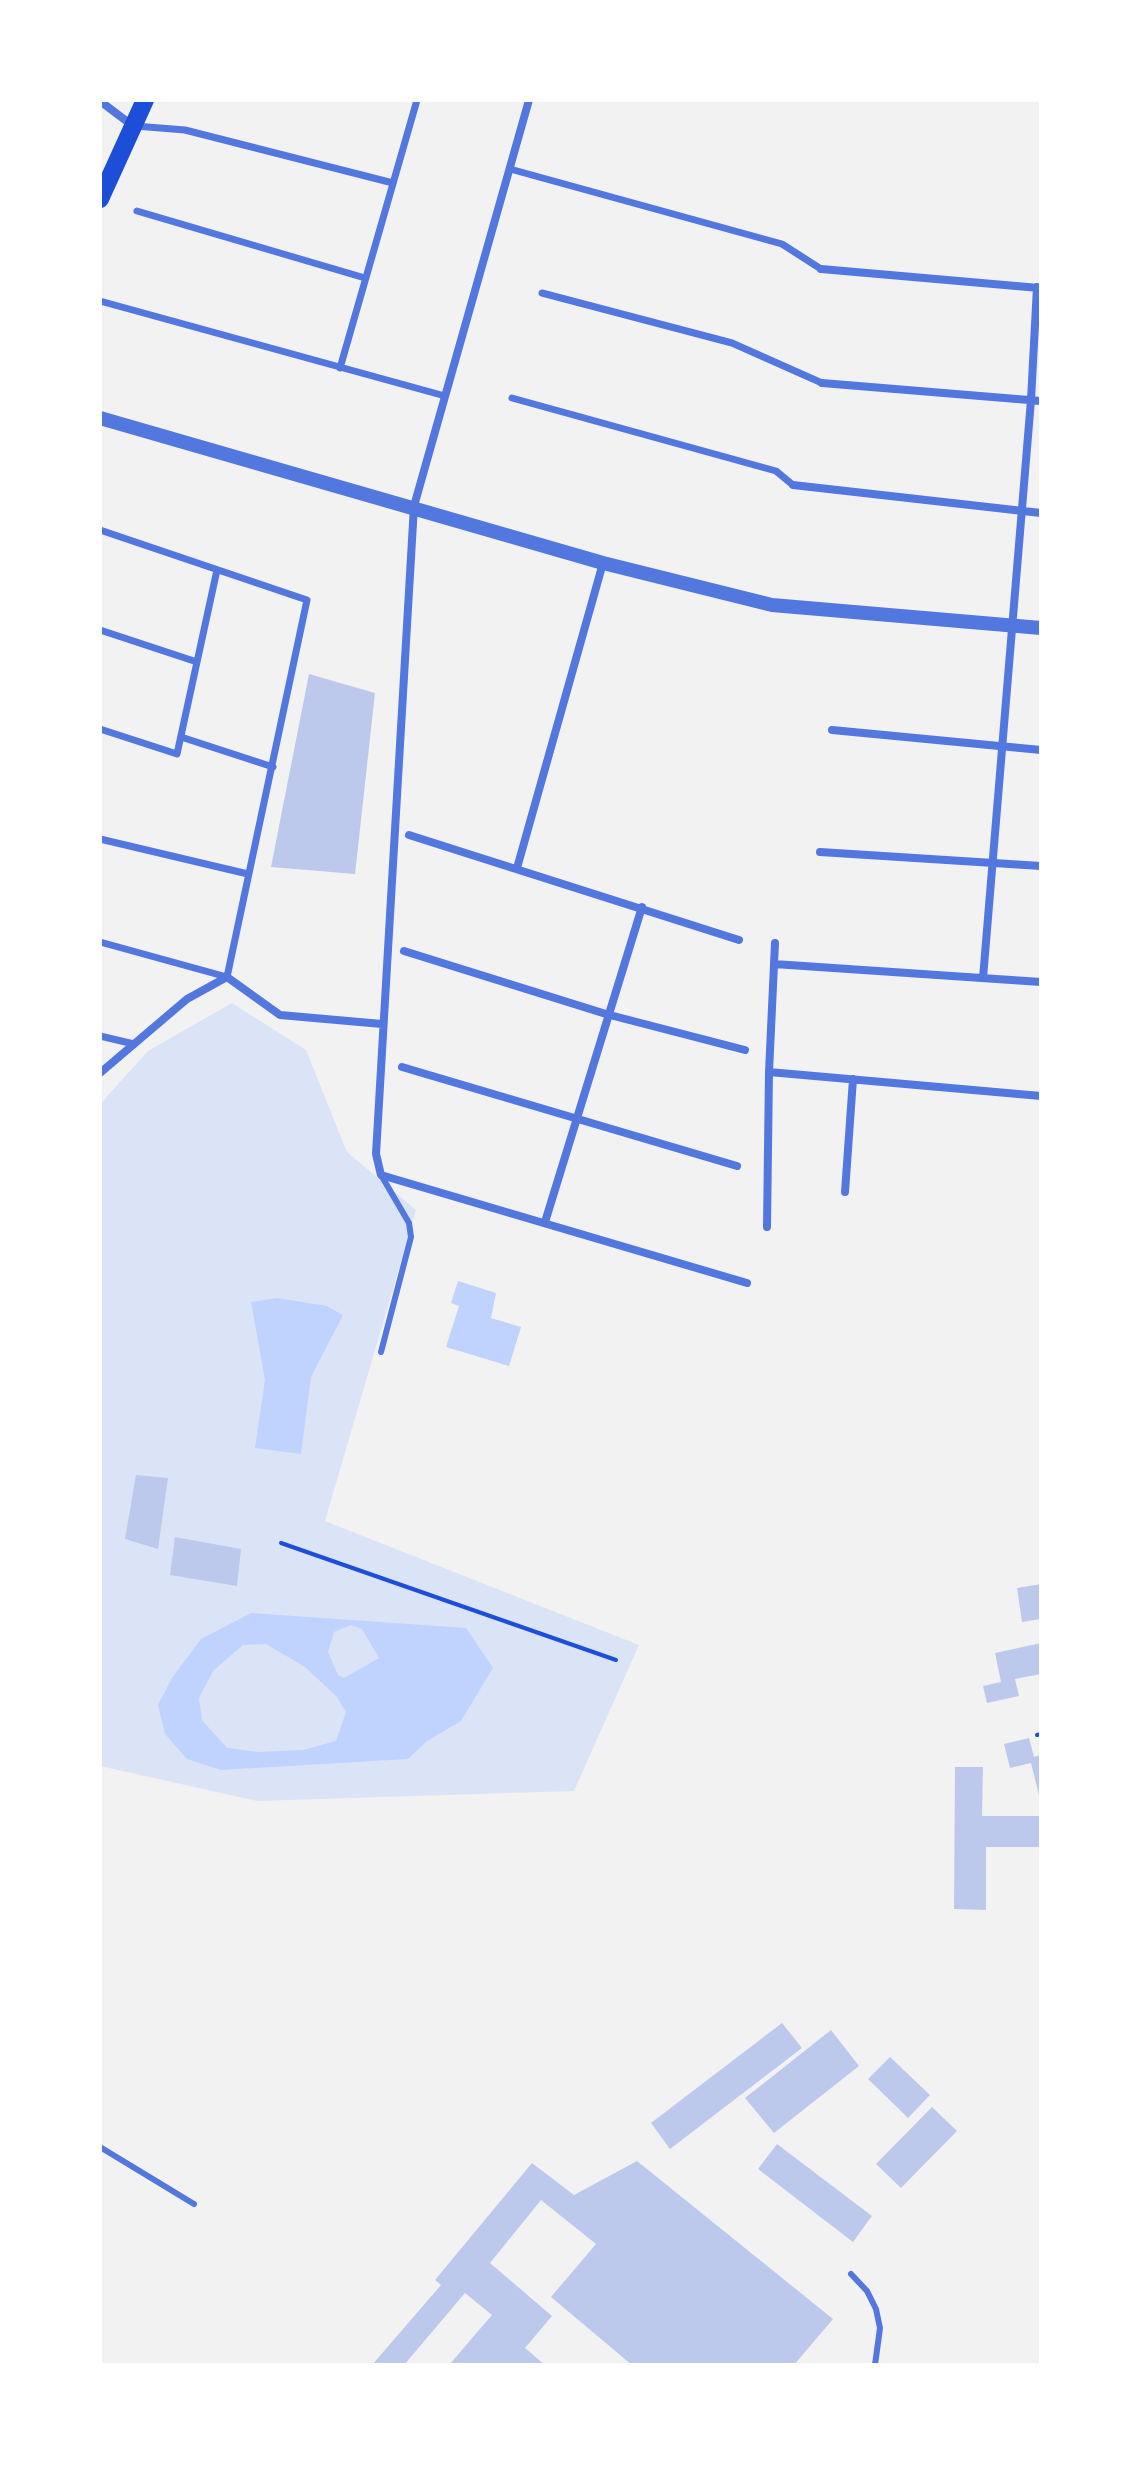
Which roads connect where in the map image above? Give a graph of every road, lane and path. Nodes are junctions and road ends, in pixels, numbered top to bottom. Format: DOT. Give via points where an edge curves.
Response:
graph roads {
  1 [pos="145,100"];
  2 [pos="417,100"];
  3 [pos="529,100"];
  4 [pos="100,101"];
  5 [pos="133,126"];
  6 [pos="510,169"];
  7 [pos="393,183"];
  8 [pos="101,196"];
  9 [pos="137,211"];
  10 [pos="821,269"];
  11 [pos="365,278"];
  12 [pos="1039,288"];
  13 [pos="542,293"];
  14 [pos="100,301"];
  15 [pos="340,368"];
  16 [pos="822,383"];
  17 [pos="445,396"];
  18 [pos="512,398"];
  19 [pos="1036,400"];
  20 [pos="100,418"];
  21 [pos="793,485"];
  22 [pos="414,506"];
  23 [pos="1019,512"];
  24 [pos="1041,513"];
  25 [pos="100,530"];
  26 [pos="603,563"];
  27 [pos="217,570"];
  28 [pos="1011,626"];
  29 [pos="1041,628"];
  30 [pos="100,630"];
  31 [pos="197,662"];
  32 [pos="100,729"];
  33 [pos="832,730"];
  34 [pos="181,737"];
  35 [pos="1001,746"];
  36 [pos="1041,750"];
  37 [pos="273,767"];
  38 [pos="409,835"];
  39 [pos="100,839"];
  40 [pos="820,852"];
  41 [pos="992,863"];
  42 [pos="1041,866"];
  43 [pos="517,868"];
  44 [pos="248,874"];
  45 [pos="642,907"];
  46 [pos="739,940"];
  47 [pos="100,942"];
  48 [pos="775,943"];
  49 [pos="404,951"];
  50 [pos="774,964"];
  51 [pos="227,977"];
  52 [pos="983,978"];
  53 [pos="1041,982"];
  54 [pos="606,1014"];
  55 [pos="382,1024"];
  56 [pos="100,1036"];
  57 [pos="134,1044"];
  58 [pos="745,1050"];
  59 [pos="402,1067"];
  60 [pos="769,1072"];
  61 [pos="100,1073"];
  62 [pos="853,1079"];
  63 [pos="1041,1096"];
  64 [pos="576,1119"];
  65 [pos="737,1166"];
  66 [pos="381,1175"];
  67 [pos="845,1192"];
  68 [pos="545,1222"];
  69 [pos="767,1227"];
  70 [pos="747,1283"];
  71 [pos="381,1352"];
  72 [pos="281,1543"];
  73 [pos="616,1660"];
  74 [pos="100,2147"];
  75 [pos="194,2204"];
  76 [pos="851,2274"];
  77 [pos="875,2365"];
  1 -- 5 [label="main road"];
  2 -- 7 [label="street"];
  3 -- 6 [label="street"];
  4 -- 5 [label="street"];
  5 -- 7 [label="street" via="185,130"];
  5 -- 8 [label="main road"];
  6 -- 10 [label="street" via="782,244"];
  6 -- 17 [label="street"];
  7 -- 11 [label="street"];
  9 -- 11 [label="street"];
  10 -- 12 [label="street"];
  11 -- 15 [label="street"];
  12 -- 19 [label="street"];
  13 -- 16 [label="street" via="732,343"];
  14 -- 15 [label="street"];
  15 -- 17 [label="street"];
  16 -- 19 [label="street"];
  17 -- 22 [label="street"];
  18 -- 21 [label="street" via="776,471"];
  19 -- 23 [label="street"];
  20 -- 22 [label="street"];
  21 -- 23 [label="street"];
  22 -- 26 [label="street"];
  22 -- 55 [label="street"];
  23 -- 24 [label="street"];
  23 -- 28 [label="street"];
  25 -- 27 [label="street"];
  26 -- 28 [label="street" via="772,605"];
  26 -- 43 [label="street"];
  27 -- 31 [label="street"];
  27 -- 37 [label="street" via="307,600"];
  28 -- 29 [label="street"];
  28 -- 35 [label="street"];
  30 -- 31 [label="street"];
  31 -- 34 [label="street"];
  32 -- 34 [label="street" via="177,754"];
  33 -- 35 [label="street"];
  34 -- 37 [label="street"];
  35 -- 36 [label="street"];
  35 -- 41 [label="street"];
  37 -- 44 [label="street"];
  38 -- 43 [label="street"];
  39 -- 44 [label="street"];
  40 -- 41 [label="street"];
  41 -- 42 [label="street"];
  41 -- 52 [label="street"];
  43 -- 45 [label="street"];
  44 -- 51 [label="street"];
  45 -- 46 [label="street"];
  45 -- 54 [label="street"];
  47 -- 51 [label="street"];
  48 -- 50 [label="street"];
  49 -- 54 [label="street"];
  50 -- 52 [label="street"];
  50 -- 60 [label="street"];
  51 -- 55 [label="street" via="280,1015"];
  51 -- 57 [label="street" via="187,999"];
  52 -- 53 [label="street"];
  54 -- 58 [label="street"];
  54 -- 64 [label="street"];
  55 -- 66 [label="street" via="376,1154"];
  56 -- 57 [label="street"];
  57 -- 61 [label="street"];
  59 -- 64 [label="street"];
  60 -- 62 [label="street"];
  60 -- 69 [label="street"];
  62 -- 63 [label="street"];
  62 -- 67 [label="street"];
  64 -- 65 [label="street"];
  64 -- 68 [label="street"];
  66 -- 68 [label="street"];
  66 -- 71 [label="lane" via="409,1223 411,1237"];
  68 -- 70 [label="street"];
  72 -- 73 [label="path"];
  74 -- 75 [label="lane"];
  76 -- 77 [label="lane" via="876,2309 880,2328"];
}
